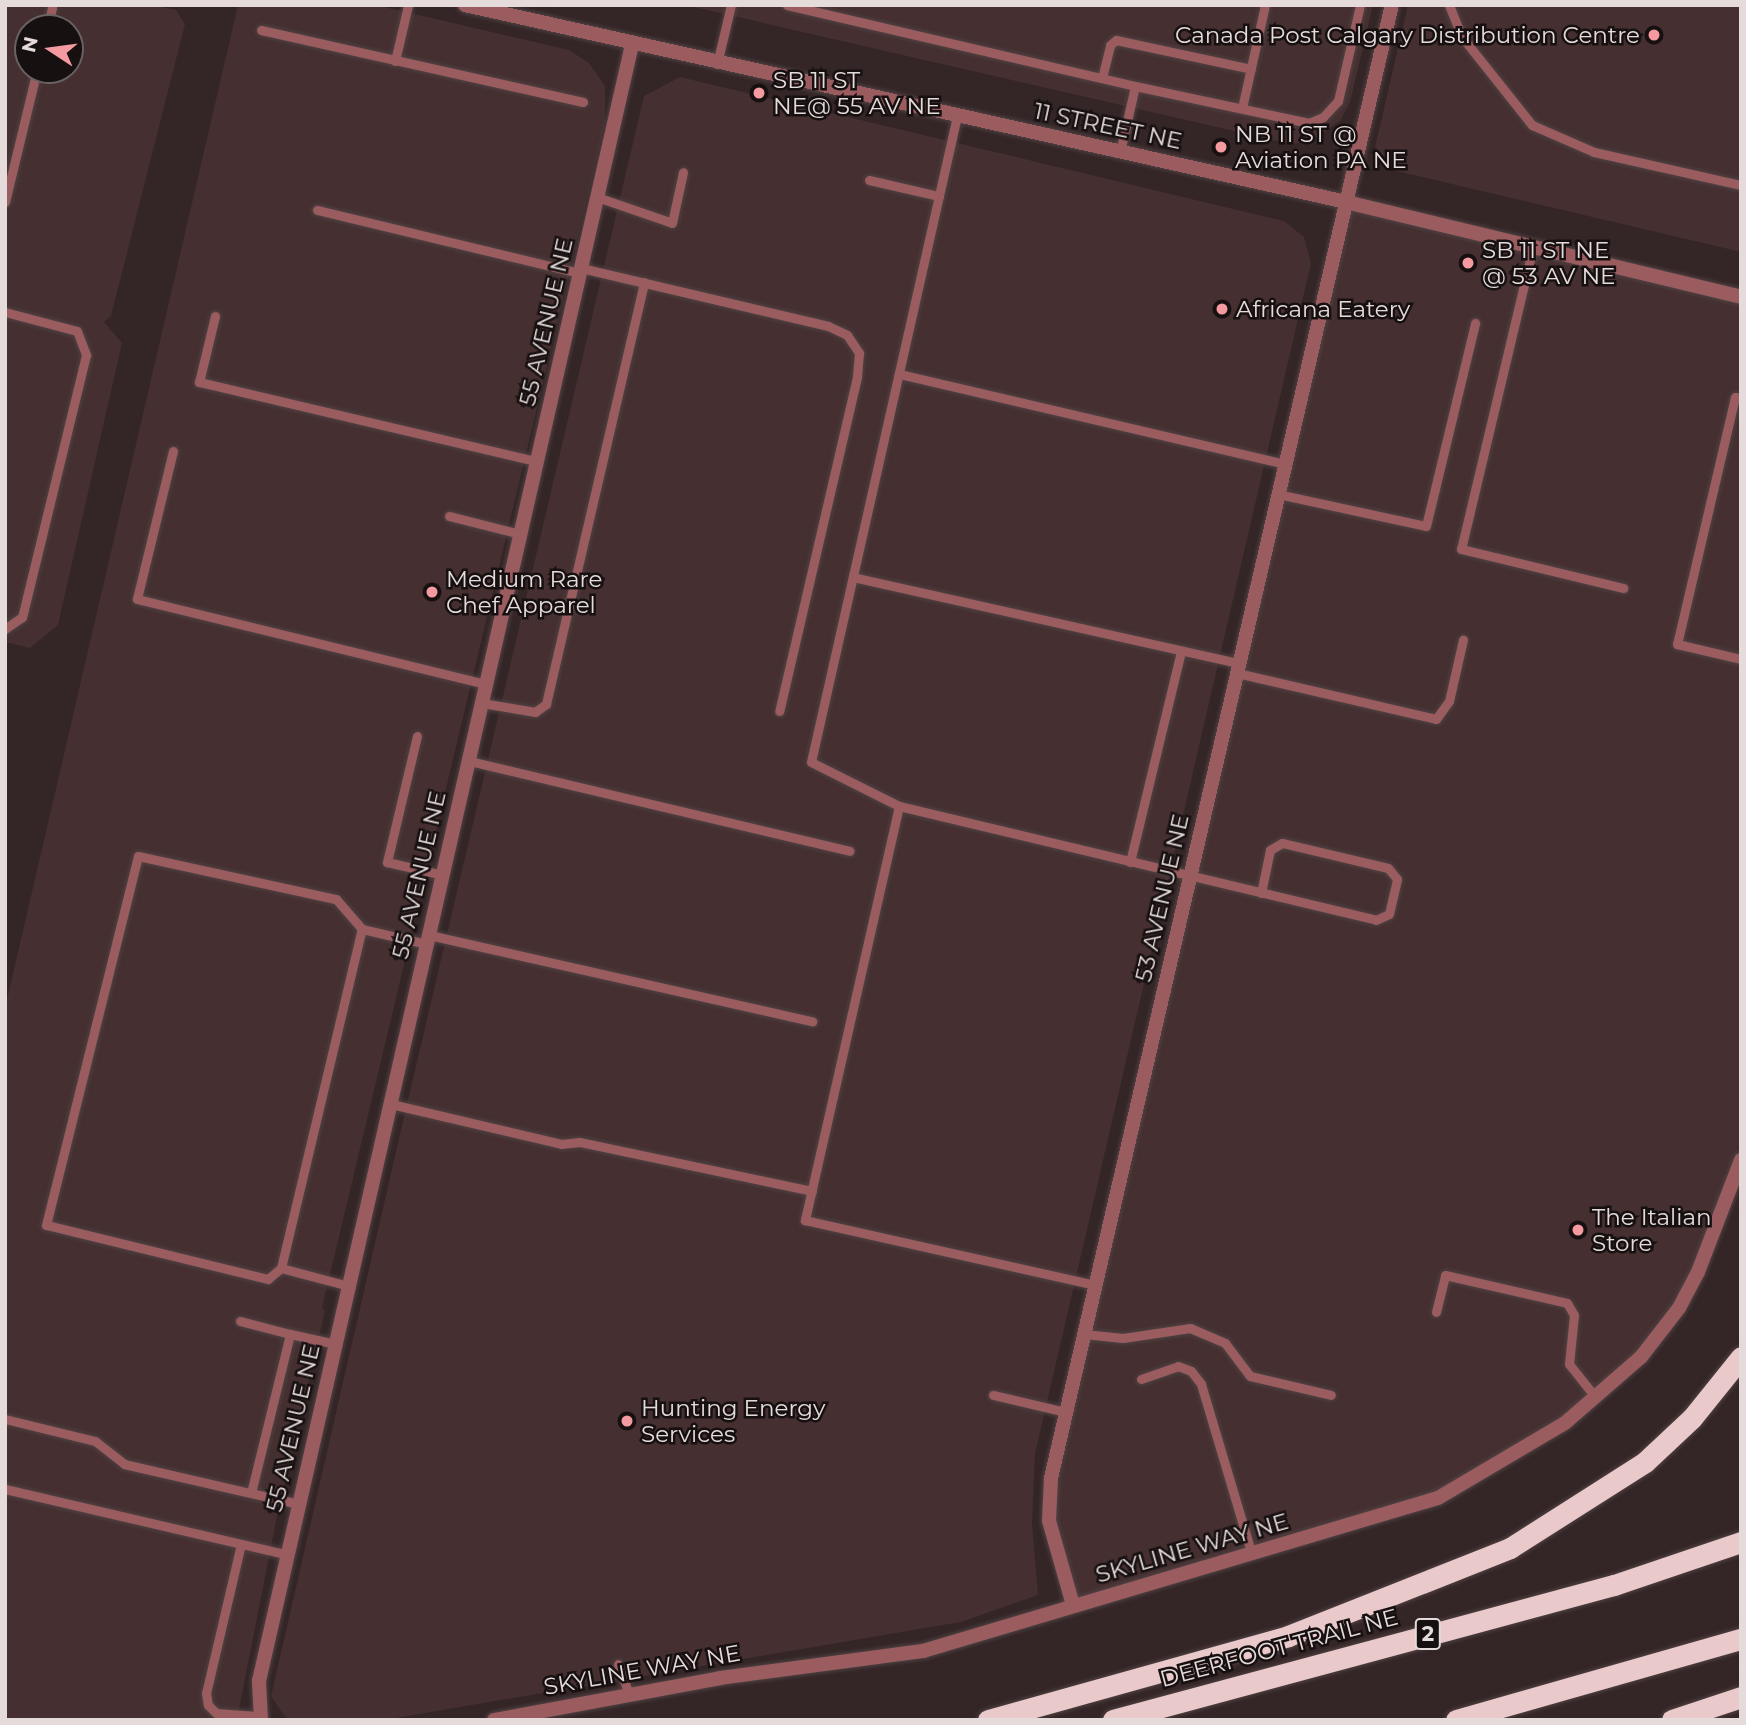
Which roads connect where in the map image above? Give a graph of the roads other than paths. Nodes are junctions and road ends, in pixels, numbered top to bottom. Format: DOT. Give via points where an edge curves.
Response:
graph roads {
  1 [pos="408,5"];
  2 [pos="465,5"];
  3 [pos="731,5"];
  4 [pos="787,5"];
  5 [pos="1265,5"];
  6 [pos="1360,5"];
  7 [pos="1392,5"];
  8 [pos="1449,5"];
  9 [pos="52,8"];
  10 [pos="484,8"];
  11 [pos="50,14"];
  12 [pos="261,30"];
  13 [pos="632,45"];
  14 [pos="395,61"];
  15 [pos="717,64"];
  16 [pos="1251,69"];
  17 [pos="1102,78"];
  18 [pos="34,84"];
  19 [pos="1135,86"];
  20 [pos="583,102"];
  21 [pos="1242,108"];
  22 [pos="957,116"];
  23 [pos="1120,152"];
  24 [pos="683,172"];
  25 [pos="869,180"];
  26 [pos="1741,185"];
  27 [pos="939,196"];
  28 [pos="597,197"];
  29 [pos="5,202"];
  30 [pos="1346,202"];
  31 [pos="317,210"];
  32 [pos="1533,247"];
  33 [pos="581,270"];
  34 [pos="644,282"];
  35 [pos="1741,297"];
  36 [pos="5,312"];
  37 [pos="215,316"];
  38 [pos="1475,323"];
  39 [pos="898,374"];
  40 [pos="1741,398"];
  41 [pos="173,451"];
  42 [pos="537,461"];
  43 [pos="1285,464"];
  44 [pos="1278,494"];
  45 [pos="449,516"];
  46 [pos="520,534"];
  47 [pos="853,577"];
  48 [pos="1623,587"];
  49 [pos="5,629"];
  50 [pos="1463,640"];
  51 [pos="1181,651"];
  52 [pos="1741,659"];
  53 [pos="1238,668"];
  54 [pos="486,684"];
  55 [pos="482,703"];
  56 [pos="779,711"];
  57 [pos="417,736"];
  58 [pos="469,761"];
  59 [pos="899,806"];
  60 [pos="849,851"];
  61 [pos="1130,862"];
  62 [pos="443,875"];
  63 [pos="1190,876"];
  64 [pos="1261,893"];
  65 [pos="362,929"];
  66 [pos="428,939"];
  67 [pos="812,1021"];
  68 [pos="391,1104"];
  69 [pos="1741,1160"];
  70 [pos="813,1191"];
  71 [pos="281,1268"];
  72 [pos="1095,1285"];
  73 [pos="349,1286"];
  74 [pos="1436,1312"];
  75 [pos="240,1321"];
  76 [pos="290,1334"];
  77 [pos="1084,1334"];
  78 [pos="336,1343"];
  79 [pos="1741,1357"];
  80 [pos="1141,1379"];
  81 [pos="993,1395"];
  82 [pos="1331,1395"];
  83 [pos="1596,1398"];
  84 [pos="1066,1412"];
  85 [pos="5,1419"];
  86 [pos="5,1489"];
  87 [pos="251,1493"];
  88 [pos="299,1504"];
  89 [pos="1741,1542"];
  90 [pos="241,1544"];
  91 [pos="288,1555"];
  92 [pos="1252,1555"];
  93 [pos="1073,1605"];
  94 [pos="1741,1639"];
  95 [pos="618,1664"];
  96 [pos="629,1695"];
  97 [pos="1741,1697"];
  98 [pos="260,1718"];
  99 [pos="494,1720"];
  100 [pos="988,1720"];
  101 [pos="1113,1720"];
  102 [pos="1455,1720"];
  103 [pos="1672,1720"];
  1 -- 14 [label="lane"];
  2 -- 10 [label="street, 11 STREET NE"];
  3 -- 15 [label="lane"];
  4 -- 17 [label="lane"];
  5 -- 16 [label="lane"];
  6 -- 21 [label="lane" via="1338,101 1323,117 1309,122"];
  7 -- 30 [label="street, 53 AVENUE NE"];
  8 -- 26 [label="lane" via="1462,37 1532,125 1594,152"];
  9 -- 11 [label="lane"];
  10 -- 13 [label="street, 11 STREET NE"];
  12 -- 14 [label="lane"];
  13 -- 15 [label="street, 11 STREET NE"];
  13 -- 28 [label="street, 55 AVENUE NE"];
  14 -- 20 [label="lane"];
  15 -- 22 [label="street, 11 STREET NE"];
  16 -- 17 [label="lane" via="1116,40 1110,45"];
  16 -- 21 [label="lane"];
  17 -- 19 [label="lane"];
  18 -- 29 [label="lane"];
  19 -- 21 [label="lane"];
  19 -- 23 [label="lane"];
  22 -- 23 [label="street, 11 STREET NE"];
  22 -- 27 [label="lane"];
  23 -- 30 [label="street, 11 STREET NE"];
  24 -- 28 [label="lane" via="672,223"];
  25 -- 27 [label="lane"];
  27 -- 39 [label="lane"];
  28 -- 33 [label="street, 55 AVENUE NE"];
  30 -- 32 [label="street, 11 STREET NE"];
  30 -- 43 [label="street, 53 AVENUE NE"];
  31 -- 33 [label="lane"];
  32 -- 35 [label="street, 11 STREET NE"];
  32 -- 48 [label="lane" via="1461,549"];
  33 -- 34 [label="lane"];
  33 -- 42 [label="street, 55 AVENUE NE"];
  34 -- 55 [label="lane" via="547,704 535,712 522,712"];
  34 -- 56 [label="lane" via="828,326 847,335 859,353"];
  36 -- 49 [label="lane" via="77,331 86,355 22,617"];
  37 -- 42 [label="lane" via="199,382"];
  38 -- 44 [label="lane" via="1426,526"];
  39 -- 43 [label="lane"];
  39 -- 47 [label="lane"];
  40 -- 52 [label="lane" via="1735,397 1677,644"];
  41 -- 54 [label="lane" via="137,599"];
  42 -- 46 [label="street, 55 AVENUE NE"];
  43 -- 44 [label="street, 53 AVENUE NE"];
  44 -- 53 [label="street, 53 AVENUE NE"];
  45 -- 46 [label="lane"];
  46 -- 54 [label="street, 55 AVENUE NE"];
  47 -- 51 [label="lane"];
  47 -- 59 [label="lane" via="811,762"];
  50 -- 53 [label="lane" via="1449,701 1436,719"];
  51 -- 53 [label="lane"];
  51 -- 61 [label="lane"];
  53 -- 63 [label="street, 53 AVENUE NE"];
  54 -- 55 [label="street, 55 AVENUE NE"];
  55 -- 58 [label="street, 55 AVENUE NE"];
  57 -- 62 [label="lane" via="387,862"];
  58 -- 60 [label="lane"];
  58 -- 62 [label="street, 55 AVENUE NE"];
  59 -- 61 [label="lane"];
  59 -- 70 [label="lane"];
  61 -- 63 [label="lane"];
  62 -- 66 [label="street, 55 AVENUE NE"];
  63 -- 64 [label="lane"];
  63 -- 72 [label="street, 53 AVENUE NE"];
  64 -- 64 [label="lane" via="1376,920 1389,914 1397,879 1388,868 1282,843 1270,850"];
  65 -- 66 [label="lane"];
  65 -- 71 [label="lane"];
  65 -- 71 [label="lane" via="336,899 138,856 46,1225 268,1279"];
  66 -- 67 [label="lane"];
  66 -- 68 [label="street, 55 AVENUE NE"];
  68 -- 70 [label="lane" via="561,1144 580,1142"];
  68 -- 73 [label="street, 55 AVENUE NE"];
  69 -- 83 [label="street, SKYLINE WAY NE" via="1682,1303 1641,1357"];
  70 -- 72 [label="lane" via="806,1220"];
  71 -- 73 [label="lane"];
  72 -- 77 [label="street, 53 AVENUE NE"];
  73 -- 78 [label="street, 55 AVENUE NE"];
  74 -- 83 [label="lane" via="1446,1275 1567,1303 1574,1315 1569,1364"];
  75 -- 76 [label="lane"];
  76 -- 78 [label="lane"];
  76 -- 87 [label="lane"];
  77 -- 82 [label="lane" via="1123,1338 1190,1328 1224,1343 1250,1376"];
  77 -- 84 [label="street, 53 AVENUE NE"];
  78 -- 88 [label="street, 55 AVENUE NE"];
  79 -- 100 [label="highway" via="1692,1418 1645,1462 1510,1548 1288,1636"];
  80 -- 92 [label="lane" via="1178,1366 1191,1371 1201,1384"];
  81 -- 84 [label="lane"];
  83 -- 92 [label="street, SKYLINE WAY NE" via="1509,1458 1438,1498"];
  84 -- 93 [label="street, 53 AVENUE NE" via="1051,1478 1049,1521"];
  85 -- 87 [label="lane" via="96,1441 124,1464"];
  86 -- 90 [label="lane"];
  87 -- 88 [label="lane"];
  88 -- 91 [label="street, 55 AVENUE NE"];
  89 -- 101 [label="highway, DEERFOOT TRAIL NE / 2" via="1614,1585"];
  90 -- 91 [label="lane"];
  90 -- 98 [label="lane" via="206,1693 208,1705 216,1713"];
  91 -- 98 [label="street, 55 AVENUE NE" via="259,1681"];
  92 -- 93 [label="street, SKYLINE WAY NE"];
  93 -- 96 [label="street, SKYLINE WAY NE" via="923,1651"];
  94 -- 102 [label="highway"];
  95 -- 96 [label="lane"];
  96 -- 99 [label="street, SKYLINE WAY NE"];
  97 -- 103 [label="highway"];
}
